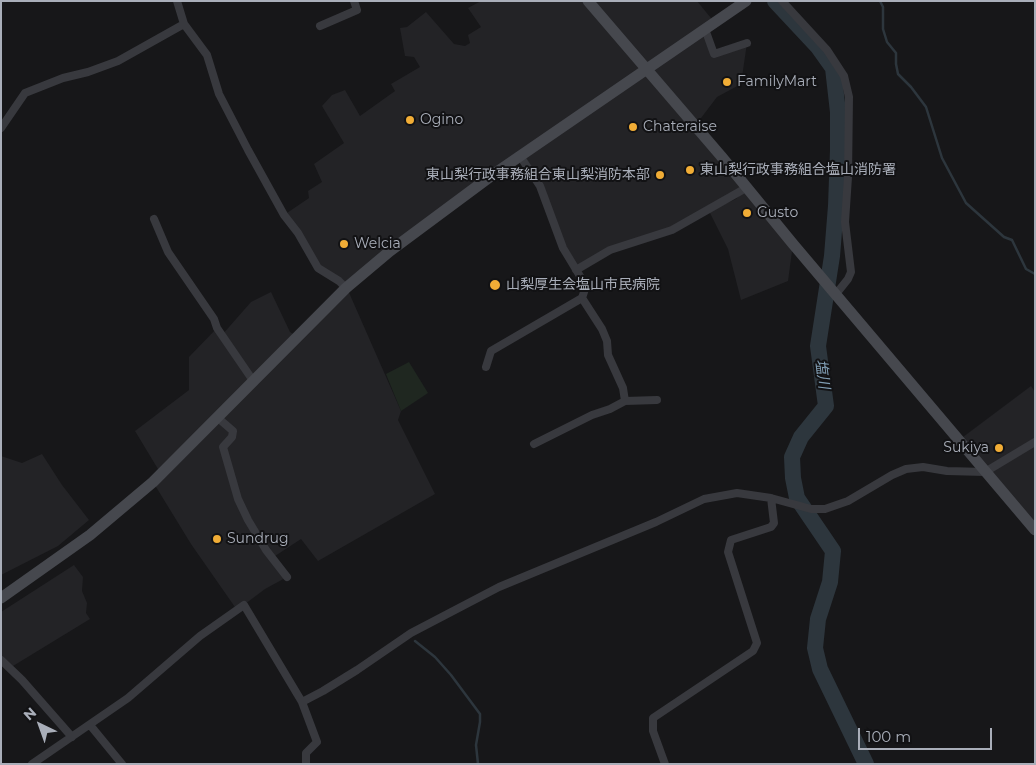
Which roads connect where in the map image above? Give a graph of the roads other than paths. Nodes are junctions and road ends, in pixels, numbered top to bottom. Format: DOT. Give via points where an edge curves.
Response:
graph roads {
  1 [pos="177,1"];
  2 [pos="354,1"];
  3 [pos="588,1"];
  4 [pos="746,1"];
  5 [pos="782,1"];
  6 [pos="184,24"];
  7 [pos="320,26"];
  8 [pos="705,29"];
  9 [pos="747,43"];
  10 [pos="646,69"];
  11 [pos="1,128"];
  12 [pos="520,156"];
  13 [pos="746,188"];
  14 [pos="154,219"];
  15 [pos="576,270"];
  16 [pos="346,288"];
  17 [pos="836,294"];
  18 [pos="582,298"];
  19 [pos="486,367"];
  20 [pos="254,382"];
  21 [pos="657,400"];
  22 [pos="625,401"];
  23 [pos="218,418"];
  24 [pos="1035,442"];
  25 [pos="534,444"];
  26 [pos="985,472"];
  27 [pos="771,498"];
  28 [pos="1035,530"];
  29 [pos="287,577"];
  30 [pos="1,598"];
  31 [pos="1,660"];
  32 [pos="302,702"];
  33 [pos="90,725"];
  34 [pos="72,737"];
  35 [pos="32,764"];
  36 [pos="122,764"];
  37 [pos="306,764"];
  38 [pos="665,764"];
  1 -- 6 [label="street"];
  2 -- 7 [label="street" via="357,10"];
  3 -- 10 [label="street"];
  4 -- 8 [label="street"];
  5 -- 17 [label="street" via="827,50 844,76 849,97 844,222 851,272"];
  6 -- 11 [label="street" via="118,61 25,92"];
  6 -- 16 [label="street" via="207,55 220,94 284,215 318,268"];
  8 -- 9 [label="street" via="714,54"];
  8 -- 10 [label="street"];
  10 -- 12 [label="street"];
  10 -- 13 [label="street"];
  12 -- 15 [label="street" via="540,186 563,248"];
  12 -- 16 [label="street" via="390,250"];
  13 -- 15 [label="street" via="672,230 610,250"];
  13 -- 17 [label="street"];
  14 -- 20 [label="street" via="168,252"];
  15 -- 18 [label="street" via="586,286"];
  16 -- 20 [label="street"];
  17 -- 26 [label="street"];
  18 -- 19 [label="street" via="490,351"];
  18 -- 22 [label="street" via="602,329 608,356 623,388"];
  20 -- 23 [label="street"];
  21 -- 22 [label="street"];
  22 -- 25 [label="street"];
  23 -- 29 [label="street" via="233,432 223,447 238,499 248,520"];
  23 -- 30 [label="street" via="134,499 63,556"];
  24 -- 26 [label="street"];
  26 -- 27 [label="street" via="922,467 906,469 825,509 811,509"];
  26 -- 28 [label="street"];
  27 -- 32 [label="street" via="737,493 704,499 507,583 411,633"];
  27 -- 38 [label="street" via="774,523 771,527 731,540 728,552 757,643 753,651 653,718 653,731"];
  31 -- 34 [label="street"];
  32 -- 33 [label="street" via="244,605 200,636 128,698"];
  32 -- 37 [label="street" via="317,742 306,753"];
  33 -- 34 [label="street"];
  33 -- 36 [label="street"];
  34 -- 35 [label="street"];
}
